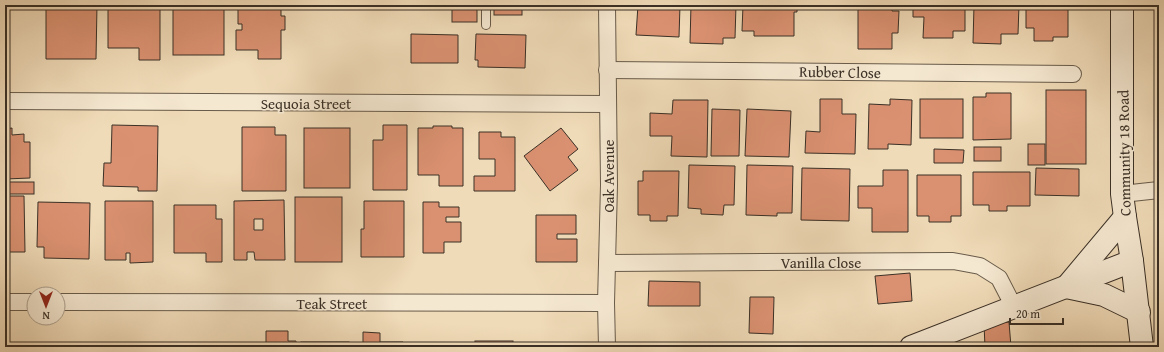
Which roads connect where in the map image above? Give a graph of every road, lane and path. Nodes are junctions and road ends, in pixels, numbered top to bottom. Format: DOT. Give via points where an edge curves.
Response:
graph roads {
  1 [pos="486,5"];
  2 [pos="607,5"];
  3 [pos="1122,5"];
  4 [pos="486,25"];
  5 [pos="607,70"];
  6 [pos="1073,74"];
  7 [pos="5,101"];
  8 [pos="608,104"];
  9 [pos="1159,190"];
  10 [pos="1122,194"];
  11 [pos="1125,217"];
  12 [pos="1132,261"];
  13 [pos="607,263"];
  14 [pos="1066,287"];
  15 [pos="5,302"];
  16 [pos="26,302"];
  17 [pos="66,302"];
  18 [pos="606,303"];
  19 [pos="1014,307"];
  20 [pos="1139,312"];
  21 [pos="607,347"];
  22 [pos="911,347"];
  23 [pos="1142,347"];
  1 -- 4 [label="lane"];
  2 -- 5 [label="street, Oak Avenue"];
  3 -- 10 [label="main road, Community 18 Road"];
  5 -- 6 [label="street, Rubber Close"];
  5 -- 8 [label="street, Oak Avenue"];
  7 -- 8 [label="street, Sequoia Street"];
  8 -- 13 [label="street, Oak Avenue"];
  9 -- 10 [label="street"];
  10 -- 11 [label="main road, Community 18 Road"];
  11 -- 12 [label="main road, Community 18 Road"];
  11 -- 14 [label="main road"];
  12 -- 14 [label="main road"];
  12 -- 20 [label="main road, Community 18 Road"];
  13 -- 18 [label="street, Oak Avenue"];
  13 -- 19 [label="street, Vanilla Close" via="952,261 980,266 999,278"];
  14 -- 19 [label="main road"];
  14 -- 20 [label="main road" via="1104,295"];
  15 -- 16 [label="street"];
  17 -- 18 [label="street, Teak Street"];
  18 -- 21 [label="street, Oak Avenue"];
  19 -- 22 [label="main road"];
  20 -- 23 [label="main road, Community 18 Road"];
}
